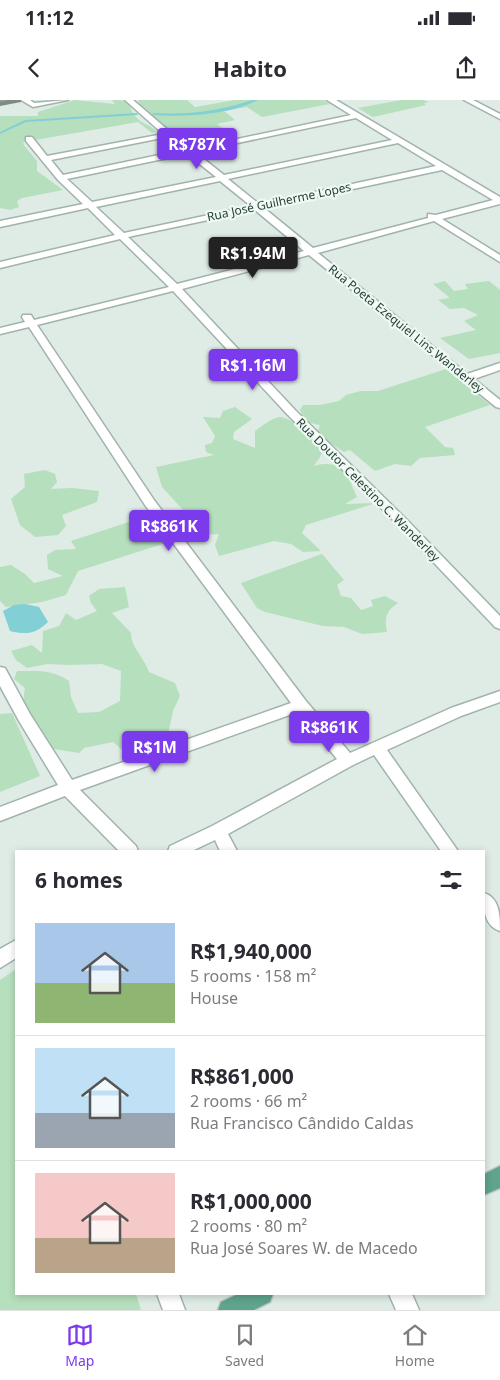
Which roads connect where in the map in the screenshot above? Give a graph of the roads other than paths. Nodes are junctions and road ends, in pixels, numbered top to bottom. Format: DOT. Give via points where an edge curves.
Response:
graph roads {
  1 [pos="26,100"];
  2 [pos="64,100"];
  3 [pos="128,100"];
  4 [pos="331,100"];
  5 [pos="468,100"];
  6 [pos="357,116"];
  7 [pos="500,117"];
  8 [pos="168,135"];
  9 [pos="29,139"];
  10 [pos="399,141"];
  11 [pos="188,151"];
  12 [pos="45,159"];
  13 [pos="442,167"];
  14 [pos="222,177"];
  15 [pos="61,178"];
  16 [pos="499,200"];
  17 [pos="88,205"];
  18 [pos="257,206"];
  19 [pos="433,216"];
  20 [pos="0,224"];
  21 [pos="121,236"];
  22 [pos="306,249"];
  23 [pos="500,259"];
  24 [pos="0,265"];
  25 [pos="172,284"];
  26 [pos="29,320"];
  27 [pos="0,324"];
  28 [pos="0,331"];
  29 [pos="500,366"];
  30 [pos="466,378"];
  31 [pos="500,405"];
  32 [pos="500,624"];
  33 [pos="0,672"];
  34 [pos="500,696"];
  35 [pos="300,705"];
  36 [pos="377,747"];
  37 [pos="347,761"];
  38 [pos="68,788"];
  39 [pos="0,814"];
  40 [pos="218,831"];
  41 [pos="129,850"];
  42 [pos="178,850"];
  43 [pos="228,850"];
  44 [pos="449,850"];
  45 [pos="485,901"];
  46 [pos="500,923"];
  47 [pos="15,949"];
  48 [pos="0,960"];
  49 [pos="500,1177"];
  50 [pos="485,1184"];
  51 [pos="168,1295"];
  52 [pos="260,1295"];
  53 [pos="400,1295"];
  54 [pos="174,1310"];
  55 [pos="229,1310"];
  56 [pos="408,1310"];
  1 -- 2 [label="street" via="30,105"];
  3 -- 8 [label="street, Rua Poeta Ezequiel Lins Wanderley"];
  4 -- 6 [label="street"];
  5 -- 7 [label="street"];
  6 -- 10 [label="street"];
  6 -- 11 [label="street"];
  8 -- 11 [label="street, Rua Poeta Ezequiel Lins Wanderley"];
  8 -- 12 [label="street"];
  9 -- 12 [label="street, Rua Doutor Celestino C. Wanderley"];
  10 -- 13 [label="street"];
  10 -- 14 [label="street"];
  11 -- 14 [label="street, Rua Poeta Ezequiel Lins Wanderley"];
  11 -- 15 [label="street"];
  12 -- 15 [label="street, Rua Doutor Celestino C. Wanderley"];
  13 -- 16 [label="street"];
  13 -- 18 [label="street, Rua José Guilherme Lopes"];
  14 -- 17 [label="street"];
  14 -- 18 [label="street, Rua Poeta Ezequiel Lins Wanderley"];
  15 -- 17 [label="street, Rua Doutor Celestino C. Wanderley"];
  16 -- 19 [label="street"];
  17 -- 20 [label="street"];
  17 -- 21 [label="street, Rua Doutor Celestino C. Wanderley"];
  18 -- 21 [label="street, Rua José Guilherme Lopes"];
  18 -- 22 [label="street, Rua Poeta Ezequiel Lins Wanderley"];
  19 -- 22 [label="street"];
  19 -- 23 [label="street"];
  21 -- 24 [label="street, Rua José Guilherme Lopes"];
  21 -- 25 [label="street, Rua Doutor Celestino C. Wanderley"];
  22 -- 25 [label="street"];
  22 -- 30 [label="street, Rua Poeta Ezequiel Lins Wanderley"];
  25 -- 26 [label="street"];
  25 -- 32 [label="street, Rua Doutor Celestino C. Wanderley" via="291,412 404,523"];
  26 -- 27 [label="street"];
  26 -- 28 [label="street"];
  26 -- 35 [label="street" via="149,502"];
  29 -- 30 [label="street"];
  30 -- 31 [label="street, Rua Poeta Ezequiel Lins Wanderley"];
  33 -- 38 [label="street"];
  34 -- 36 [label="street"];
  35 -- 37 [label="street"];
  35 -- 38 [label="street"];
  36 -- 37 [label="street"];
  36 -- 44 [label="street"];
  37 -- 40 [label="street"];
  38 -- 39 [label="street"];
  38 -- 41 [label="street"];
  40 -- 42 [label="street"];
  40 -- 43 [label="street"];
  45 -- 46 [label="street"];
  47 -- 48 [label="street"];
  49 -- 50 [label="main road"];
  51 -- 54 [label="street"];
  52 -- 55 [label="main road"];
  53 -- 56 [label="street"];
}
